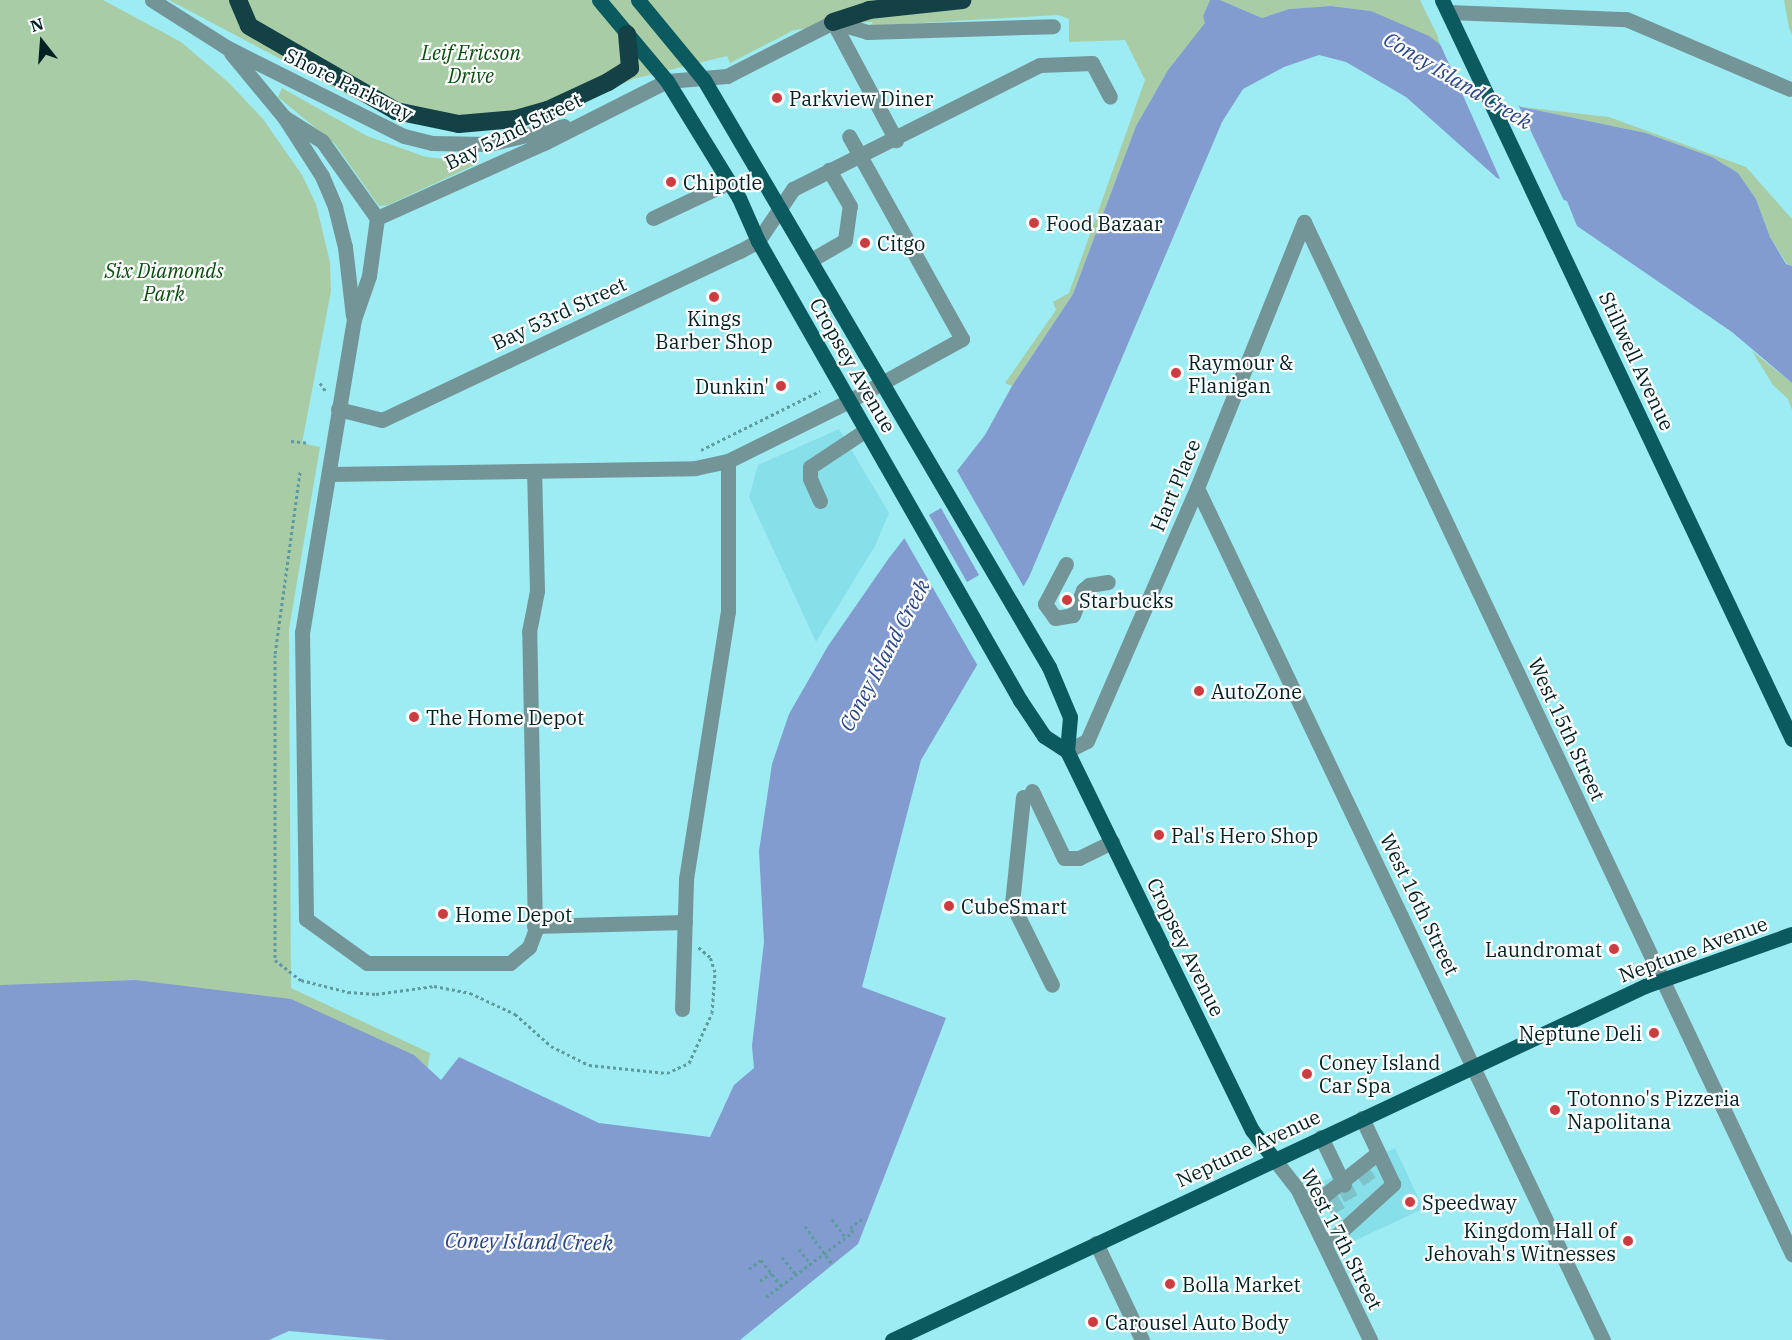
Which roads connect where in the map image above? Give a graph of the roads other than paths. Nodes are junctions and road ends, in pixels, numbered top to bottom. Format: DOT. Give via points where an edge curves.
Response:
graph roads {
  1 [pos="152,0"];
  2 [pos="238,0"];
  3 [pos="599,0"];
  4 [pos="638,0"];
  5 [pos="962,0"];
  6 [pos="1445,6"];
  7 [pos="833,22"];
  8 [pos="1053,26"];
  9 [pos="627,34"];
  10 [pos="226,47"];
  11 [pos="704,80"];
  12 [pos="667,81"];
  13 [pos="1790,89"];
  14 [pos="1110,97"];
  15 [pos="284,117"];
  16 [pos="579,122"];
  17 [pos="849,136"];
  18 [pos="896,140"];
  19 [pos="860,156"];
  20 [pos="829,171"];
  21 [pos="729,182"];
  22 [pos="780,207"];
  23 [pos="653,218"];
  24 [pos="377,219"];
  25 [pos="1304,222"];
  26 [pos="758,241"];
  27 [pos="811,260"];
  28 [pos="354,319"];
  29 [pos="883,384"];
  30 [pos="849,401"];
  31 [pos="338,409"];
  32 [pos="866,430"];
  33 [pos="728,461"];
  34 [pos="534,471"];
  35 [pos="329,474"];
  36 [pos="1197,488"];
  37 [pos="820,501"];
  38 [pos="1066,564"];
  39 [pos="1108,582"];
  40 [pos="1792,740"];
  41 [pos="1067,751"];
  42 [pos="1112,842"];
  43 [pos="685,922"];
  44 [pos="534,926"];
  45 [pos="1792,934"];
  46 [pos="1662,979"];
  47 [pos="1052,985"];
  48 [pos="682,1010"];
  49 [pos="1474,1066"];
  50 [pos="1362,1118"];
  51 [pos="1321,1137"];
  52 [pos="1378,1154"];
  53 [pos="1274,1159"];
  54 [pos="1343,1183"];
  55 [pos="1307,1209"];
  56 [pos="1323,1241"];
  57 [pos="1096,1243"];
  58 [pos="1792,1254"];
  59 [pos="909,1336"];
  60 [pos="892,1340"];
  61 [pos="1142,1340"];
  62 [pos="1370,1340"];
  63 [pos="1603,1340"];
  1 -- 10 [label="street, Shore Parkway"];
  2 -- 9 [label="highway" via="249,26 396,111 459,124 516,119 608,82 630,68"];
  3 -- 9 [label="main road, Cropsey Avenue"];
  4 -- 11 [label="main road, Cropsey Avenue"];
  5 -- 7 [label="highway" via="869,10"];
  6 -- 13 [label="street" via="1626,19"];
  6 -- 40 [label="main road, Stillwell Avenue"];
  7 -- 8 [label="street" via="867,32"];
  7 -- 11 [label="street" via="727,76"];
  7 -- 18 [label="street"];
  9 -- 12 [label="main road, Cropsey Avenue"];
  10 -- 15 [label="street"];
  10 -- 16 [label="street, Shore Parkway" via="382,127 432,143 489,144"];
  11 -- 12 [label="street"];
  11 -- 22 [label="main road, Cropsey Avenue"];
  12 -- 16 [label="street, Bay 52nd Street"];
  12 -- 21 [label="main road, Cropsey Avenue"];
  14 -- 18 [label="street" via="1092,63 1041,65"];
  15 -- 24 [label="street" via="322,141"];
  15 -- 28 [label="street" via="322,176 335,207"];
  16 -- 24 [label="street, Bay 52nd Street" via="544,143"];
  17 -- 19 [label="street"];
  18 -- 19 [label="street"];
  19 -- 20 [label="street"];
  19 -- 29 [label="street" via="962,339"];
  20 -- 22 [label="street" via="792,189"];
  20 -- 27 [label="street" via="850,206 845,240"];
  21 -- 23 [label="street"];
  21 -- 26 [label="main road, Cropsey Avenue"];
  22 -- 26 [label="street"];
  22 -- 27 [label="main road, Cropsey Avenue"];
  24 -- 28 [label="street" via="369,276"];
  25 -- 36 [label="street, Hart Place"];
  25 -- 46 [label="street, West 15th Street"];
  26 -- 30 [label="main road, Cropsey Avenue"];
  26 -- 31 [label="street, Bay 53rd Street" via="382,420"];
  27 -- 29 [label="main road, Cropsey Avenue"];
  28 -- 31 [label="street"];
  29 -- 30 [label="street"];
  29 -- 41 [label="main road, Cropsey Avenue" via="1049,667 1070,717"];
  30 -- 32 [label="main road, Cropsey Avenue"];
  30 -- 33 [label="street"];
  31 -- 35 [label="street"];
  32 -- 37 [label="street" via="810,467 810,479"];
  32 -- 41 [label="main road, Cropsey Avenue" via="1044,736"];
  33 -- 34 [label="street" via="675,469"];
  33 -- 43 [label="street" via="728,612 686,879"];
  34 -- 35 [label="street"];
  34 -- 44 [label="street" via="537,591 529,632"];
  35 -- 44 [label="street" via="302,632 306,919 367,963 510,963 529,947"];
  36 -- 41 [label="street, Hart Place" via="1087,741"];
  36 -- 49 [label="street, West 16th Street"];
  38 -- 39 [label="street" via="1045,604 1055,618 1073,615 1089,585"];
  41 -- 42 [label="main road, Cropsey Avenue"];
  42 -- 47 [label="street" via="1079,858 1064,858 1027,794 1012,904"];
  42 -- 53 [label="main road, Cropsey Avenue" via="1252,1130"];
  43 -- 44 [label="street"];
  43 -- 48 [label="street"];
  45 -- 46 [label="main road, Neptune Avenue"];
  46 -- 49 [label="main road, Neptune Avenue"];
  46 -- 58 [label="street, West 15th Street"];
  49 -- 50 [label="main road, Neptune Avenue"];
  49 -- 63 [label="street, West 16th Street"];
  50 -- 51 [label="main road, Neptune Avenue"];
  50 -- 52 [label="street"];
  51 -- 53 [label="main road, Neptune Avenue"];
  51 -- 54 [label="street"];
  52 -- 54 [label="street"];
  52 -- 56 [label="street" via="1394,1184 1376,1191"];
  53 -- 55 [label="street, West 17th Street" via="1297,1188"];
  53 -- 57 [label="main road, Neptune Avenue"];
  54 -- 55 [label="street"];
  55 -- 56 [label="street, West 17th Street"];
  56 -- 62 [label="street, West 17th Street"];
  57 -- 59 [label="main road, Neptune Avenue"];
  57 -- 61 [label="street"];
  59 -- 60 [label="main road, Neptune Avenue"];
}
